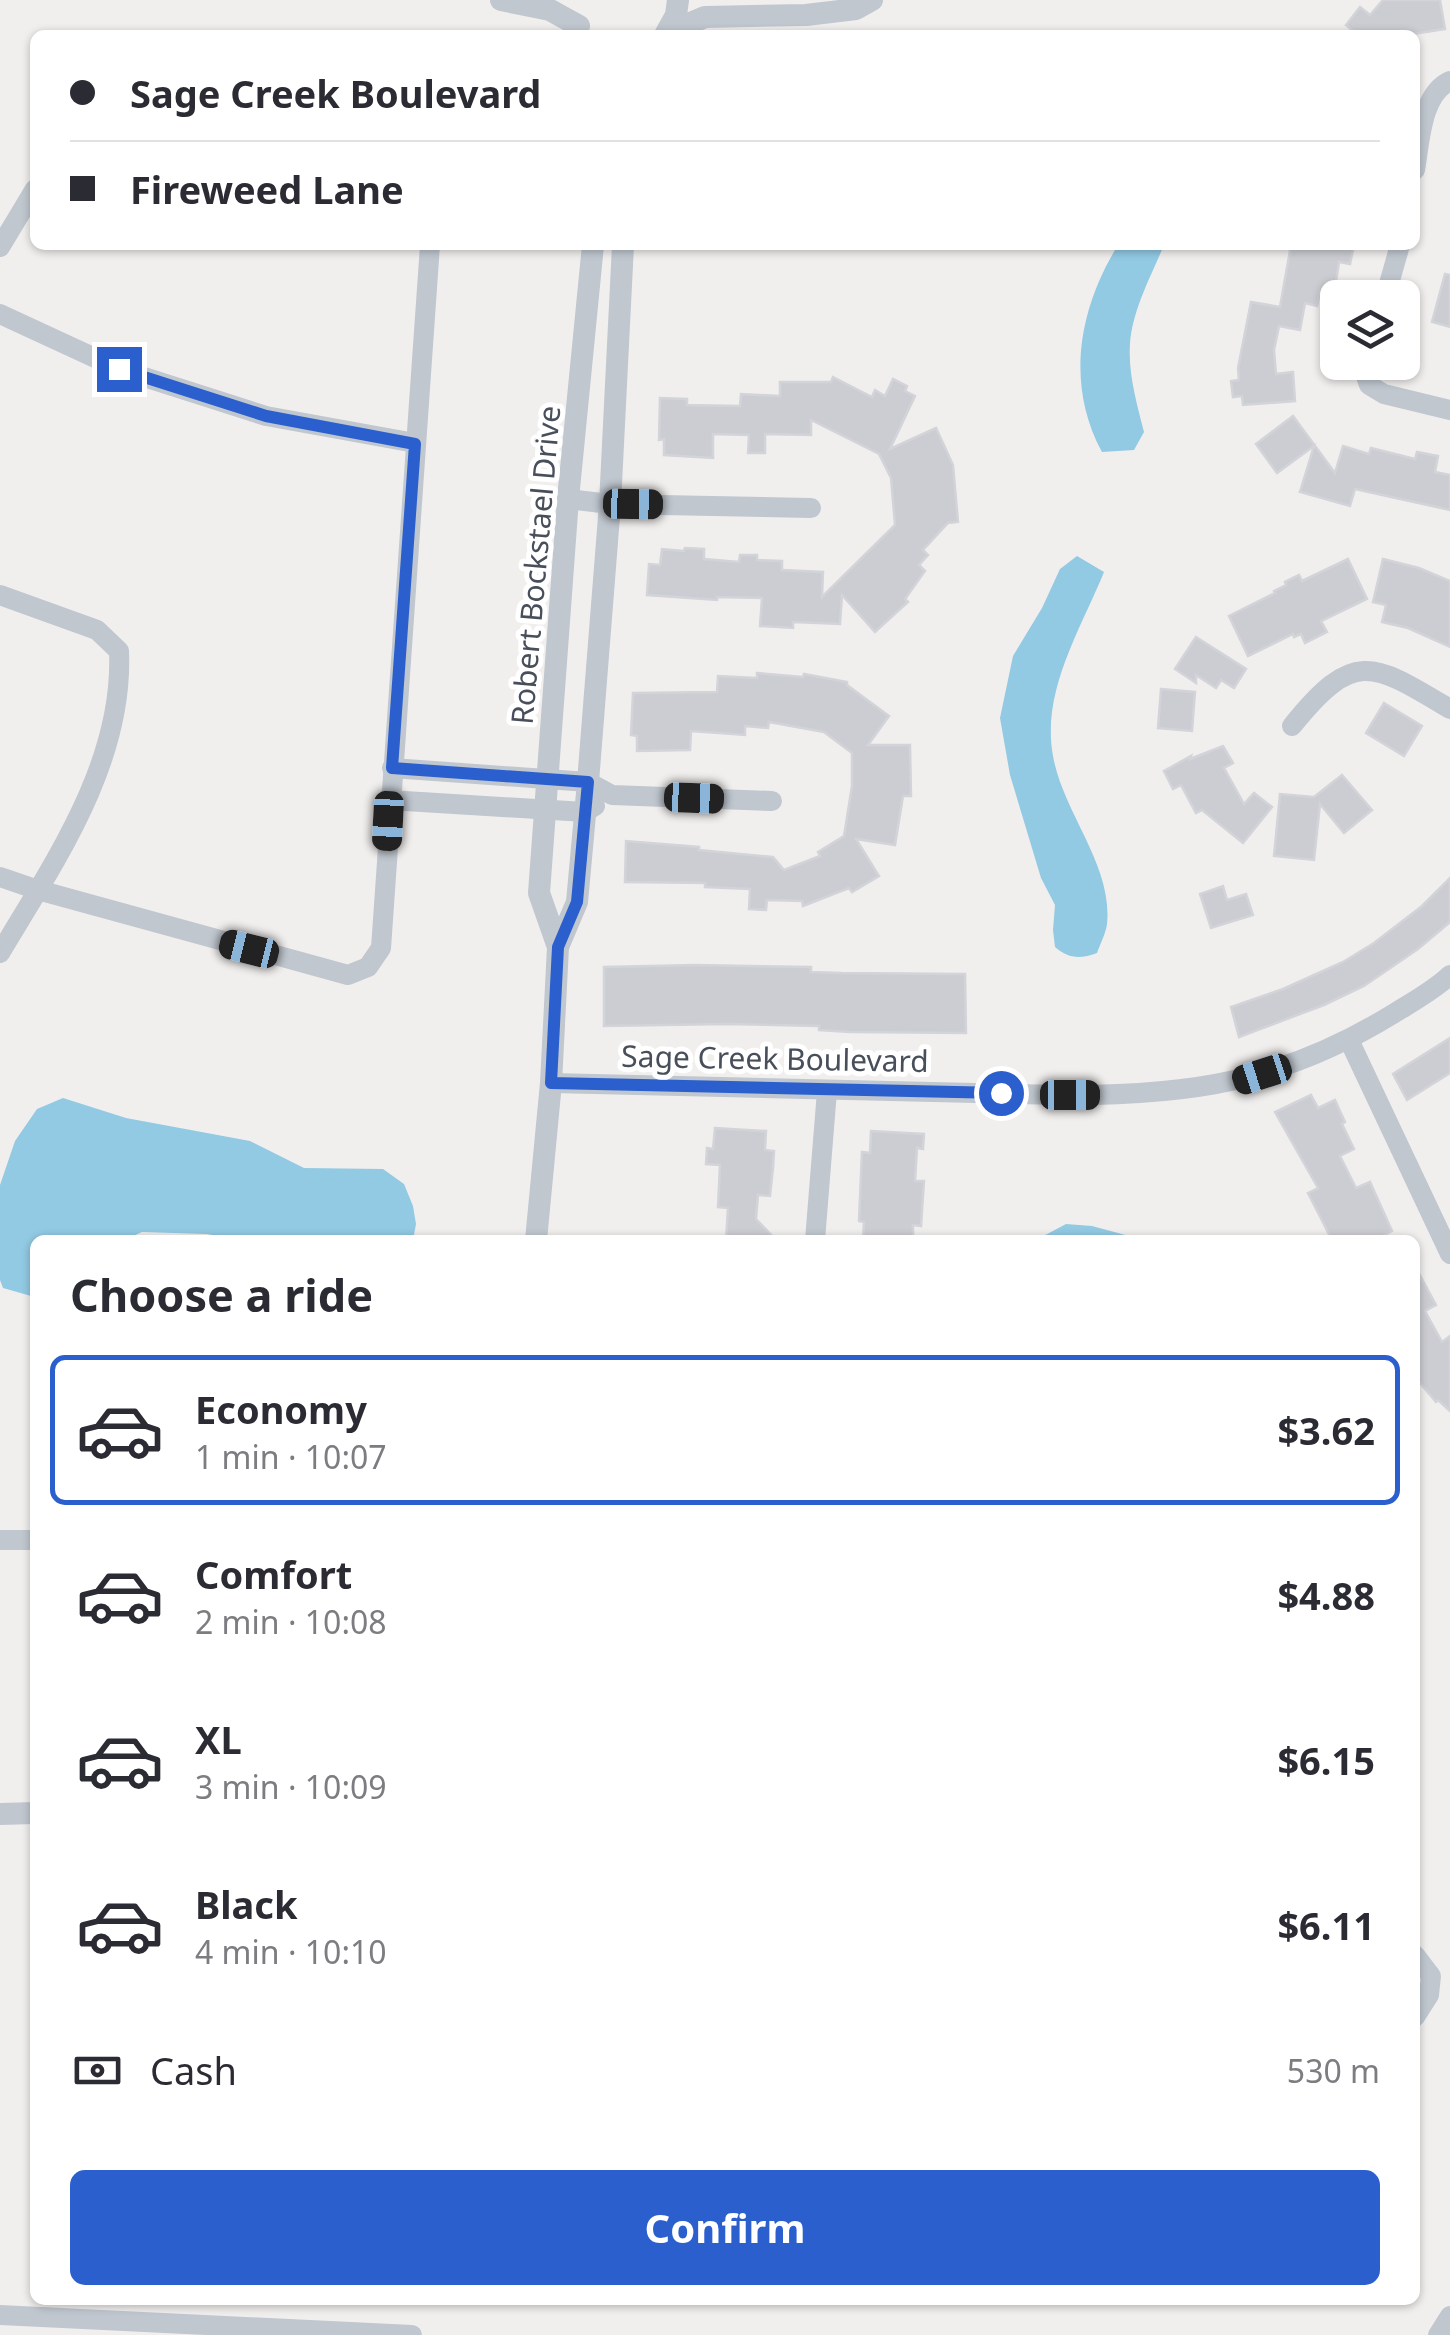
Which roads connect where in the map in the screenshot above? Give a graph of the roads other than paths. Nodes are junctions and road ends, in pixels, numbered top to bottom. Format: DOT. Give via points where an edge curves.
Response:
graph roads {
  1 [pos="502,0"];
  2 [pos="572,0"];
  3 [pos="678,0"];
  4 [pos="872,0"];
  5 [pos="581,30"];
  6 [pos="583,30"];
  7 [pos="668,30"];
  8 [pos="675,30"];
  9 [pos="1450,81"];
  10 [pos="1420,146"];
  11 [pos="30,197"];
  12 [pos="0,247"];
  13 [pos="430,250"];
  14 [pos="593,250"];
  15 [pos="623,250"];
  16 [pos="1399,250"];
  17 [pos="1390,280"];
  18 [pos="0,314"];
  19 [pos="1367,380"];
  20 [pos="1450,410"];
  21 [pos="415,444"];
  22 [pos="568,498"];
  23 [pos="610,504"];
  24 [pos="811,508"];
  25 [pos="0,594"];
  26 [pos="1450,709"];
  27 [pos="1292,726"];
  28 [pos="392,768"];
  29 [pos="548,780"];
  30 [pos="588,782"];
  31 [pos="612,796"];
  32 [pos="390,800"];
  33 [pos="772,801"];
  34 [pos="546,810"];
  35 [pos="585,812"];
  36 [pos="0,877"];
  37 [pos="38,890"];
  38 [pos="558,947"];
  39 [pos="0,953"];
  40 [pos="1450,975"];
  41 [pos="1349,1040"];
  42 [pos="551,1083"];
  43 [pos="827,1091"];
  44 [pos="536,1235"];
  45 [pos="815,1235"];
  46 [pos="1450,1254"];
  47 [pos="0,1540"];
  48 [pos="30,1540"];
  49 [pos="30,1813"];
  50 [pos="0,1814"];
  51 [pos="1420,1962"];
  52 [pos="1420,2009"];
  53 [pos="0,2315"];
  54 [pos="1450,2316"];
  55 [pos="412,2335"];
  56 [pos="1438,2335"];
  1 -- 5 [label="street" via="550,10"];
  2 -- 6 [label="street"];
  3 -- 7 [label="street"];
  4 -- 8 [label="street" via="856,9 806,15 706,17"];
  9 -- 10 [label="street" via="1430,99"];
  11 -- 12 [label="street"];
  13 -- 21 [label="street"];
  14 -- 22 [label="street, Robert Bockstael Drive"];
  15 -- 23 [label="street, Robert Bockstael Drive"];
  16 -- 17 [label="street"];
  18 -- 21 [label="street" via="119,369 266,416"];
  19 -- 20 [label="street" via="1384,394"];
  21 -- 28 [label="street"];
  22 -- 23 [label="street"];
  22 -- 29 [label="street, Robert Bockstael Drive"];
  23 -- 24 [label="street"];
  23 -- 30 [label="street, Robert Bockstael Drive"];
  25 -- 37 [label="street" via="97,630 118,650 120,682 100,774"];
  26 -- 27 [label="street" via="1379,671 1348,672"];
  28 -- 29 [label="street"];
  28 -- 32 [label="street"];
  29 -- 30 [label="street"];
  29 -- 34 [label="street, Robert Bockstael Drive"];
  30 -- 31 [label="street"];
  30 -- 35 [label="street, Robert Bockstael Drive"];
  31 -- 33 [label="street"];
  31 -- 35 [label="street"];
  32 -- 34 [label="street"];
  32 -- 37 [label="street" via="381,948 368,967 348,975"];
  34 -- 35 [label="street"];
  34 -- 38 [label="street, Robert Bockstael Drive" via="539,893"];
  35 -- 38 [label="street, Robert Bockstael Drive" via="577,902"];
  36 -- 37 [label="street"];
  37 -- 39 [label="street"];
  38 -- 42 [label="street, Robert Bockstael Drive"];
  40 -- 41 [label="street, Sage Creek Boulevard"];
  41 -- 43 [label="street, Sage Creek Boulevard" via="1242,1080 1190,1090"];
  41 -- 46 [label="street"];
  42 -- 43 [label="street, Sage Creek Boulevard"];
  42 -- 44 [label="street, Robert Bockstael Drive"];
  43 -- 45 [label="street"];
  47 -- 48 [label="street"];
  49 -- 50 [label="street"];
  51 -- 52 [label="street" via="1431,1976"];
  53 -- 55 [label="street"];
  54 -- 56 [label="street"];
}
